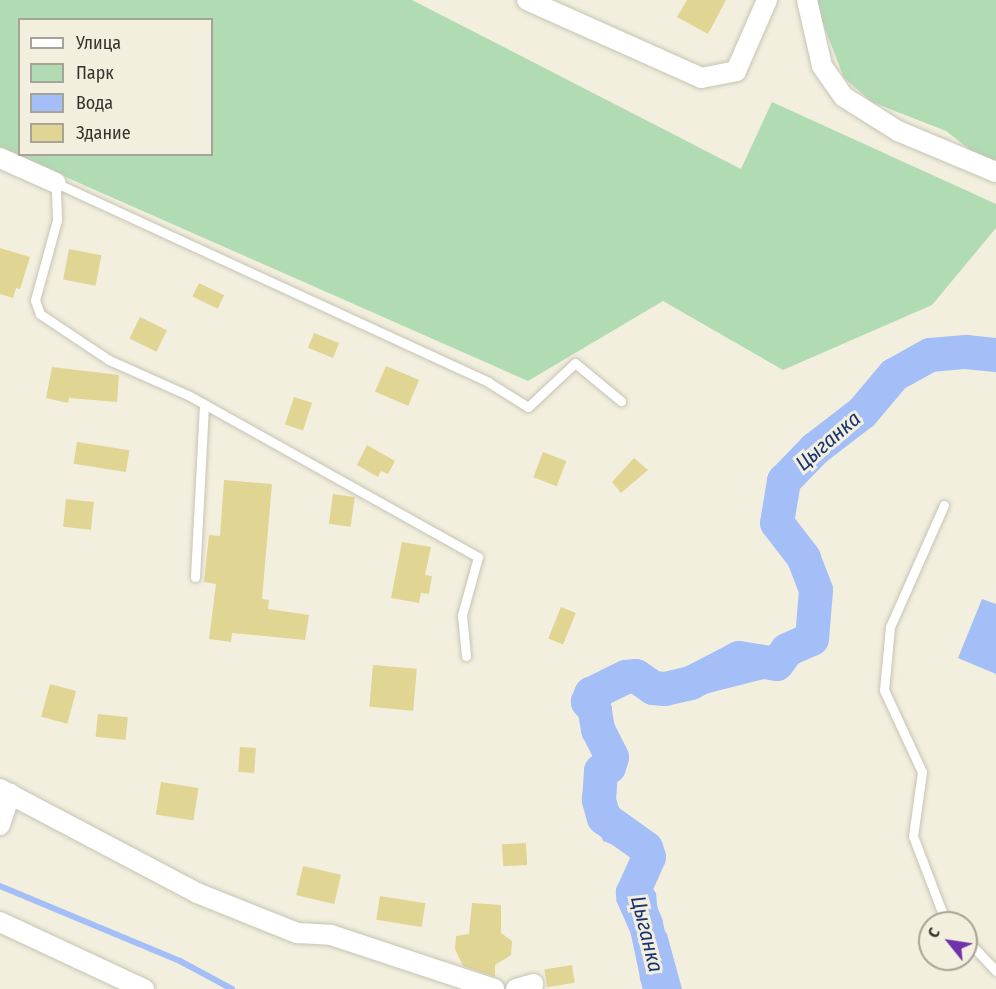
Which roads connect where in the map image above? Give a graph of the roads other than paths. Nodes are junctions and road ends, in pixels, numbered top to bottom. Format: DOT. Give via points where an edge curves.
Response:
graph roads {
  1 [pos="527,0"];
  2 [pos="767,0"];
  3 [pos="807,0"];
  4 [pos="0,158"];
  5 [pos="996,172"];
  6 [pos="56,183"];
  7 [pos="621,400"];
  8 [pos="204,404"];
  9 [pos="944,505"];
  10 [pos="195,577"];
  11 [pos="466,656"];
  12 [pos="5,792"];
  13 [pos="0,825"];
  14 [pos="942,911"];
  15 [pos="0,922"];
  16 [pos="978,952"];
  17 [pos="996,971"];
  18 [pos="144,989"];
  19 [pos="494,989"];
  1 -- 2 [label="street" via="701,78 736,71"];
  3 -- 5 [label="street" via="822,66 844,97 898,131"];
  4 -- 6 [label="street"];
  6 -- 7 [label="lane" via="488,382 528,407 575,363"];
  6 -- 8 [label="lane" via="57,220 35,300 40,314 109,360"];
  8 -- 10 [label="lane"];
  8 -- 11 [label="lane" via="478,557 462,615"];
  9 -- 14 [label="lane" via="890,627 884,690 922,772 913,836"];
  12 -- 13 [label="street"];
  12 -- 19 [label="street" via="197,893 297,933 331,935"];
  15 -- 18 [label="street"];
  16 -- 17 [label="lane"];
}
